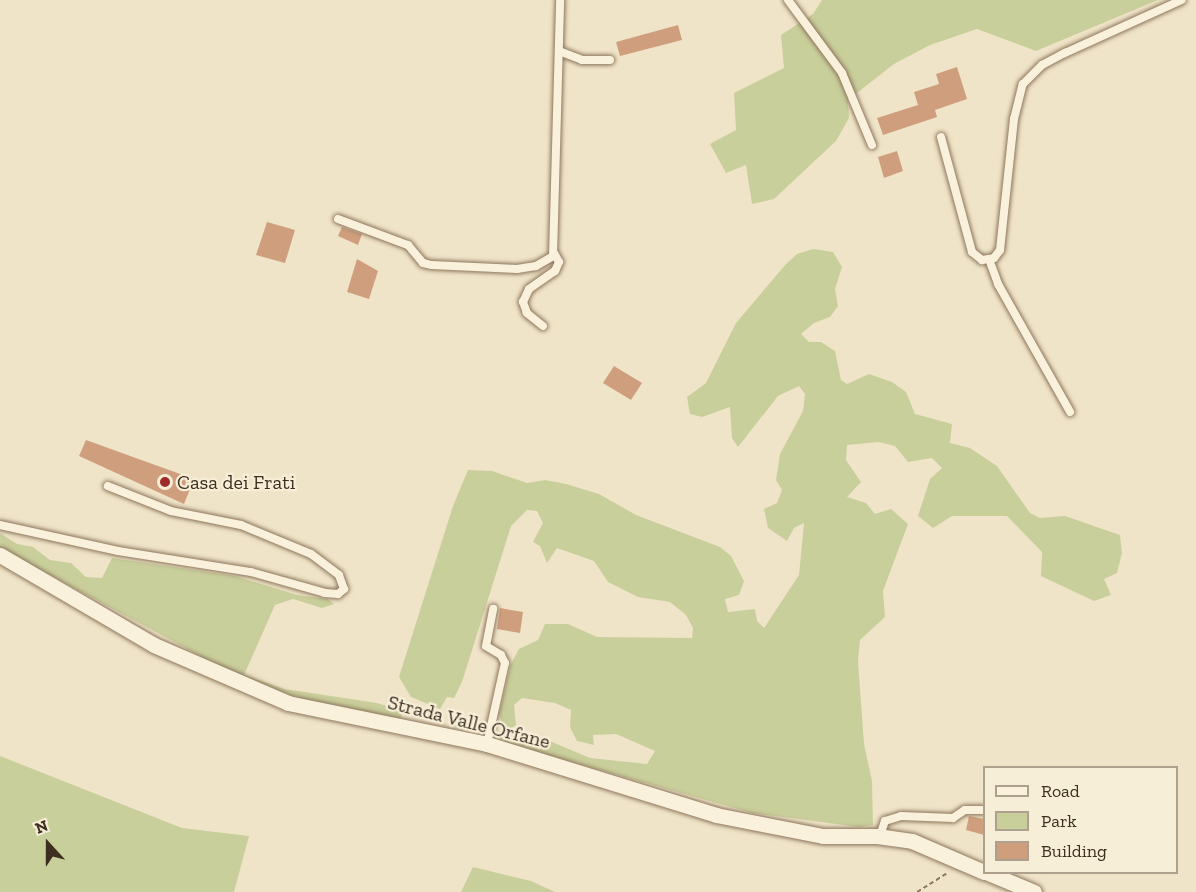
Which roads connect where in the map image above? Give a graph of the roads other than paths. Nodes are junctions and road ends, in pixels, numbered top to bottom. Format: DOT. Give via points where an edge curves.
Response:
graph roads {
  1 [pos="560,0"];
  2 [pos="788,0"];
  3 [pos="1182,0"];
  4 [pos="559,51"];
  5 [pos="610,60"];
  6 [pos="941,137"];
  7 [pos="872,145"];
  8 [pos="338,219"];
  9 [pos="554,253"];
  10 [pos="989,259"];
  11 [pos="543,326"];
  12 [pos="1070,412"];
  13 [pos="108,486"];
  14 [pos="0,525"];
  15 [pos="0,555"];
  16 [pos="493,609"];
  17 [pos="487,744"];
  18 [pos="983,810"];
  19 [pos="880,836"];
  20 [pos="983,871"];
  21 [pos="990,874"];
  22 [pos="1034,892"];
  1 -- 4 [label="lane"];
  2 -- 7 [label="lane" via="842,73"];
  3 -- 10 [label="lane" via="1065,53 1027,79 1016,106 1000,250"];
  4 -- 5 [label="lane" via="582,60"];
  4 -- 9 [label="lane"];
  6 -- 10 [label="lane" via="949,156 967,242 976,257"];
  8 -- 9 [label="lane" via="408,245 423,263 432,265 518,269 546,261"];
  9 -- 11 [label="lane" via="559,262 555,271 529,289 523,302 527,313"];
  10 -- 12 [label="lane" via="998,284"];
  13 -- 14 [label="lane" via="171,511 241,525 311,554 339,575 344,589 338,594 325,593 251,572 118,551"];
  15 -- 17 [label="street, Strada Valle Orfane" via="154,645 288,703"];
  16 -- 17 [label="lane" via="486,646 506,663"];
  17 -- 19 [label="street, Strada Valle Orfane" via="716,815 823,836"];
  18 -- 19 [label="lane" via="965,810 953,818 901,816 885,821"];
  19 -- 20 [label="street, Strada Valle Orfane" via="912,841"];
  21 -- 22 [label="street, Strada Valle Orfane"];
}
